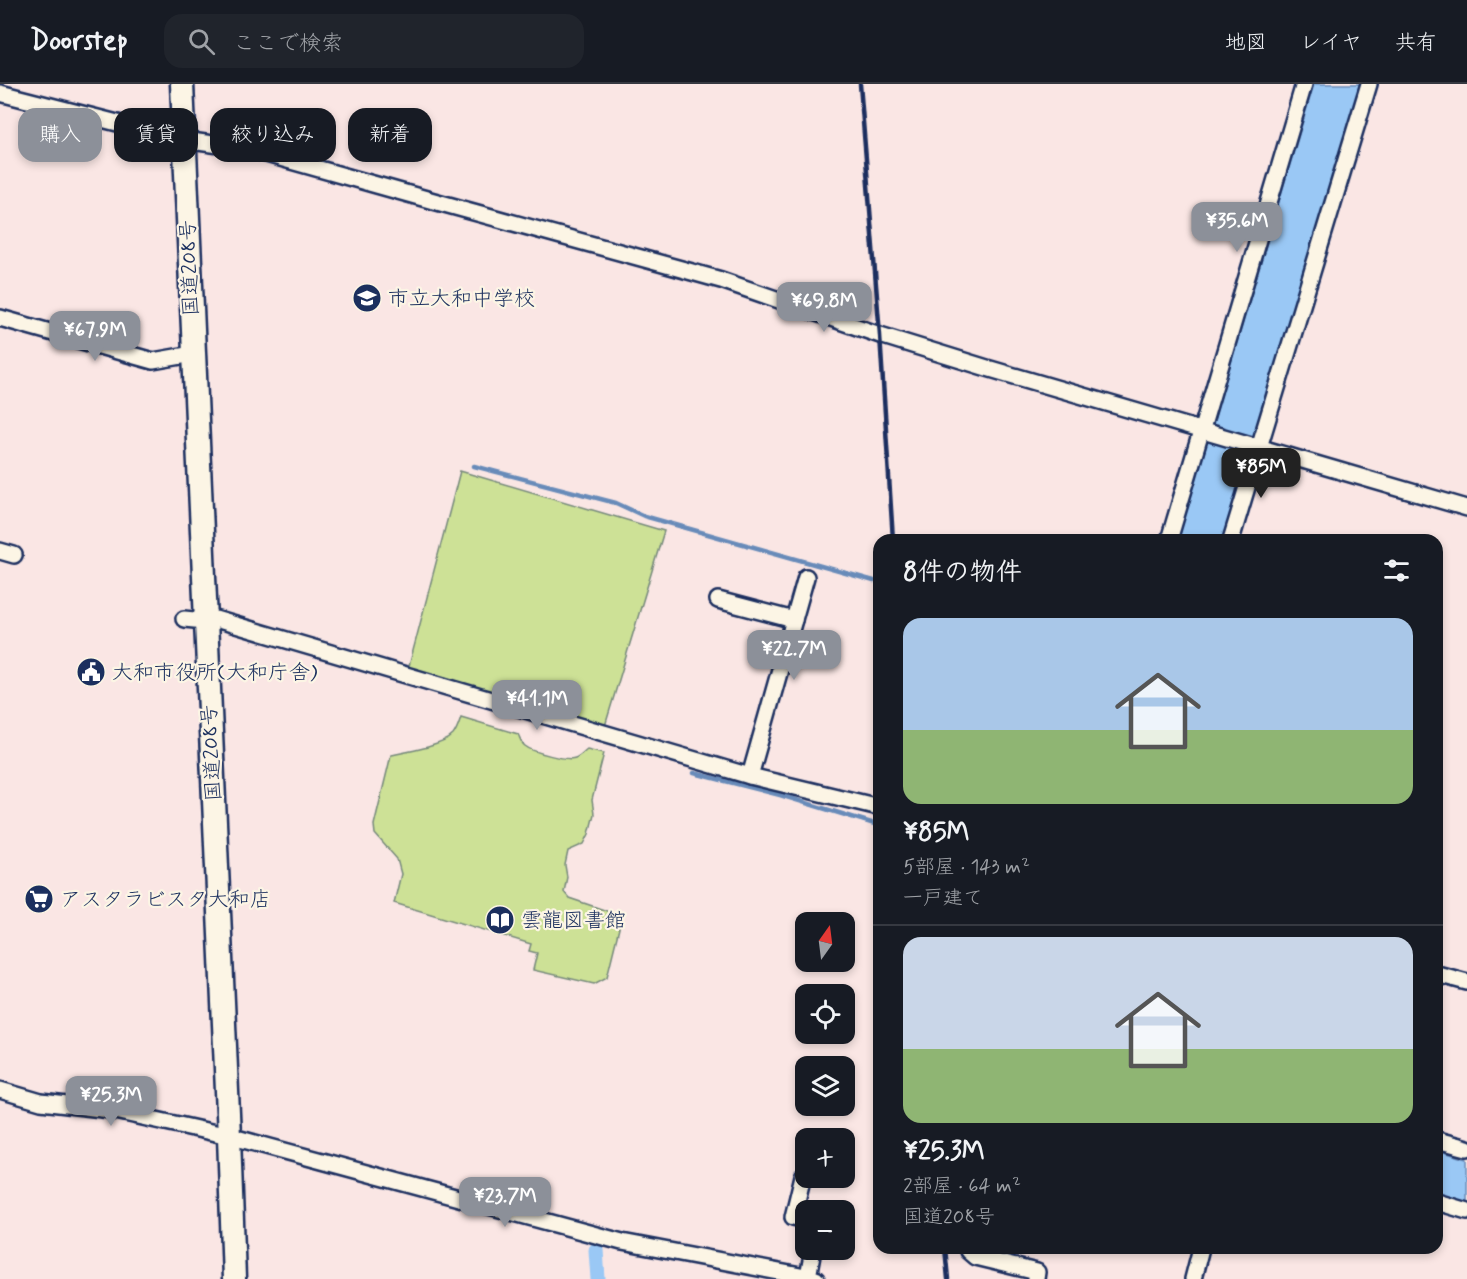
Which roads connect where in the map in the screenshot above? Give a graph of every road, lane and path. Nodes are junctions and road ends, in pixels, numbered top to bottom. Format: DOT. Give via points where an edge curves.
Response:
graph roads {
  1 [pos="182,84"];
  2 [pos="1304,84"];
  3 [pos="1369,84"];
  4 [pos="0,93"];
  5 [pos="183,108"];
  6 [pos="114,122"];
  7 [pos="198,142"];
  8 [pos="185,162"];
  9 [pos="0,318"];
  10 [pos="193,354"];
  11 [pos="1202,431"];
  12 [pos="1259,448"];
  13 [pos="1467,508"];
  14 [pos="1171,534"];
  15 [pos="1234,534"];
  16 [pos="806,577"];
  17 [pos="718,600"];
  18 [pos="198,618"];
  19 [pos="794,620"];
  20 [pos="750,776"];
  21 [pos="873,806"];
  22 [pos="1443,976"];
  23 [pos="1467,982"];
  24 [pos="0,1090"];
  25 [pos="230,1136"];
  26 [pos="1443,1142"];
  27 [pos="1467,1148"];
  28 [pos="1443,1204"];
  29 [pos="1467,1211"];
  30 [pos="972,1254"];
  31 [pos="1199,1254"];
  32 [pos="813,1260"];
  33 [pos="790,1276"];
  34 [pos="812,1278"];
  35 [pos="234,1279"];
  36 [pos="1036,1279"];
  37 [pos="1192,1279"];
  1 -- 5 [label="highway, 国道208号"];
  2 -- 11 [label="street"];
  3 -- 12 [label="street"];
  4 -- 6 [label="street"];
  7 -- 11 [label="street" via="248,149 721,280 880,335"];
  8 -- 10 [label="highway, 国道208号"];
  9 -- 10 [label="street" via="153,361"];
  10 -- 18 [label="highway, 国道208号"];
  11 -- 12 [label="street"];
  11 -- 14 [label="street"];
  12 -- 13 [label="street"];
  12 -- 15 [label="street"];
  16 -- 19 [label="street"];
  17 -- 19 [label="street"];
  18 -- 20 [label="street"];
  18 -- 25 [label="highway, 国道208号"];
  19 -- 20 [label="street"];
  20 -- 21 [label="street"];
  22 -- 23 [label="street"];
  24 -- 25 [label="street" via="41,1102 111,1110"];
  25 -- 33 [label="street" via="622,1242"];
  25 -- 35 [label="highway, 国道208号"];
  26 -- 27 [label="street"];
  28 -- 29 [label="street"];
  30 -- 36 [label="street" via="1037,1272"];
  31 -- 37 [label="street"];
  32 -- 34 [label="street"];
  33 -- 34 [label="street"];
}
